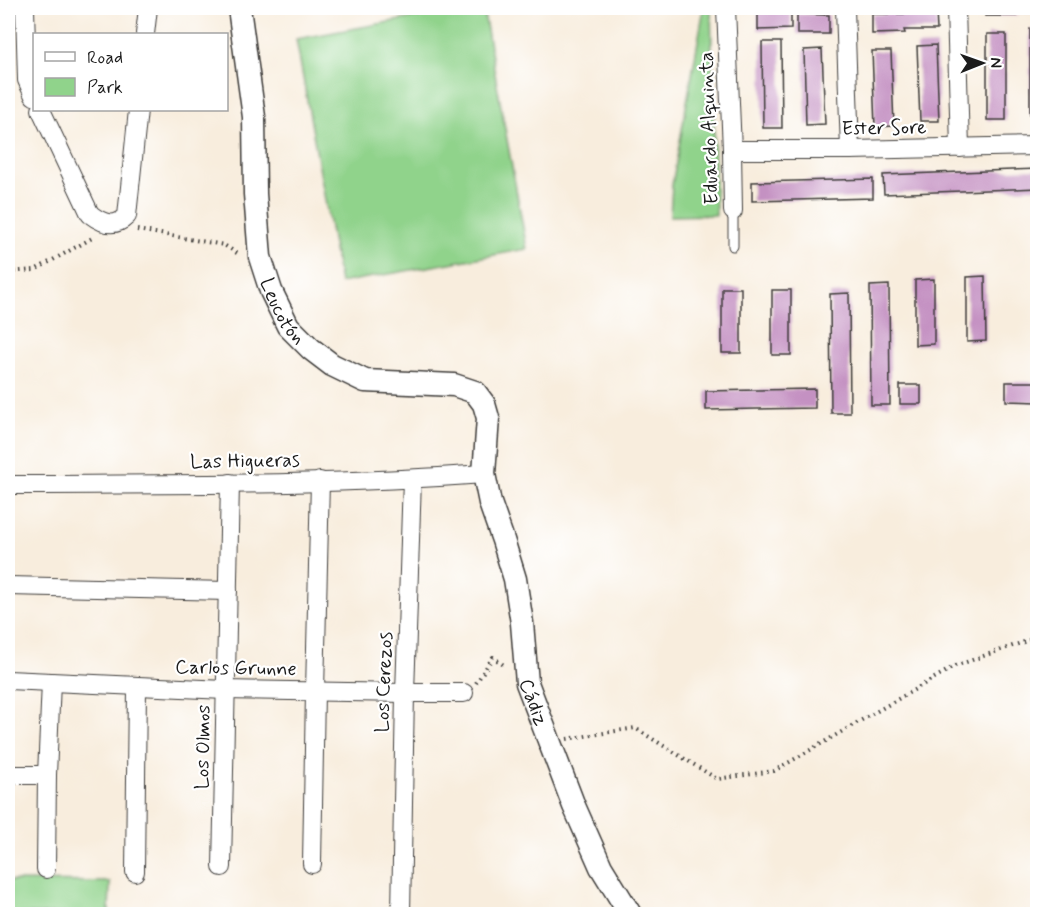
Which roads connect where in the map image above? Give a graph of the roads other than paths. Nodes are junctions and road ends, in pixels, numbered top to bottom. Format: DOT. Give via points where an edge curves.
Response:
graph roads {
  1 [pos="25,8"];
  2 [pos="148,8"];
  3 [pos="239,8"];
  4 [pos="726,8"];
  5 [pos="845,8"];
  6 [pos="956,8"];
  7 [pos="145,33"];
  8 [pos="33,94"];
  9 [pos="41,111"];
  10 [pos="138,111"];
  11 [pos="1038,146"];
  12 [pos="960,148"];
  13 [pos="732,150"];
  14 [pos="850,150"];
  15 [pos="733,211"];
  16 [pos="734,246"];
  17 [pos="483,474"];
  18 [pos="412,479"];
  19 [pos="320,481"];
  20 [pos="230,483"];
  21 [pos="8,485"];
  22 [pos="8,586"];
  23 [pos="228,591"];
  24 [pos="8,680"];
  25 [pos="51,682"];
  26 [pos="137,687"];
  27 [pos="225,690"];
  28 [pos="315,691"];
  29 [pos="405,693"];
  30 [pos="464,693"];
  31 [pos="8,775"];
  32 [pos="47,775"];
  33 [pos="312,864"];
  34 [pos="222,867"];
  35 [pos="46,869"];
  36 [pos="135,872"];
  37 [pos="401,915"];
  38 [pos="630,915"];
  1 -- 8 [label="street" via="27,80"];
  2 -- 7 [label="street"];
  3 -- 17 [label="street, Leucotón" via="254,117 260,257 288,326 311,350 365,381 454,385 475,392 488,418"];
  4 -- 13 [label="street, Eduardo Alquinta"];
  5 -- 14 [label="street"];
  6 -- 12 [label="street"];
  9 -- 10 [label="street" via="90,214 100,222 111,223 121,222 127,216"];
  11 -- 12 [label="street, Ester Sore"];
  12 -- 14 [label="street, Ester Sore"];
  13 -- 14 [label="street, Ester Sore"];
  13 -- 15 [label="street, Eduardo Alquinta"];
  15 -- 16 [label="lane, Eduardo Alquinta"];
  17 -- 18 [label="street, Las Higueras"];
  17 -- 38 [label="street, Cádiz" via="515,579 527,683 601,867"];
  18 -- 19 [label="street, Las Higueras"];
  18 -- 29 [label="street, Los Cerezos"];
  19 -- 20 [label="street, Las Higueras"];
  19 -- 28 [label="street"];
  20 -- 21 [label="street, Las Higueras"];
  20 -- 23 [label="street, Los Olmos"];
  22 -- 23 [label="street"];
  23 -- 27 [label="street, Los Olmos"];
  24 -- 25 [label="street, Carlos Grunne"];
  25 -- 26 [label="street, Carlos Grunne"];
  25 -- 32 [label="street"];
  26 -- 27 [label="street, Carlos Grunne"];
  26 -- 36 [label="street"];
  27 -- 28 [label="street, Carlos Grunne"];
  27 -- 34 [label="street, Los Olmos"];
  28 -- 29 [label="street, Carlos Grunne"];
  28 -- 33 [label="street"];
  29 -- 30 [label="street, Carlos Grunne"];
  29 -- 37 [label="street, Los Cerezos"];
  31 -- 32 [label="street"];
  32 -- 35 [label="street"];
}
